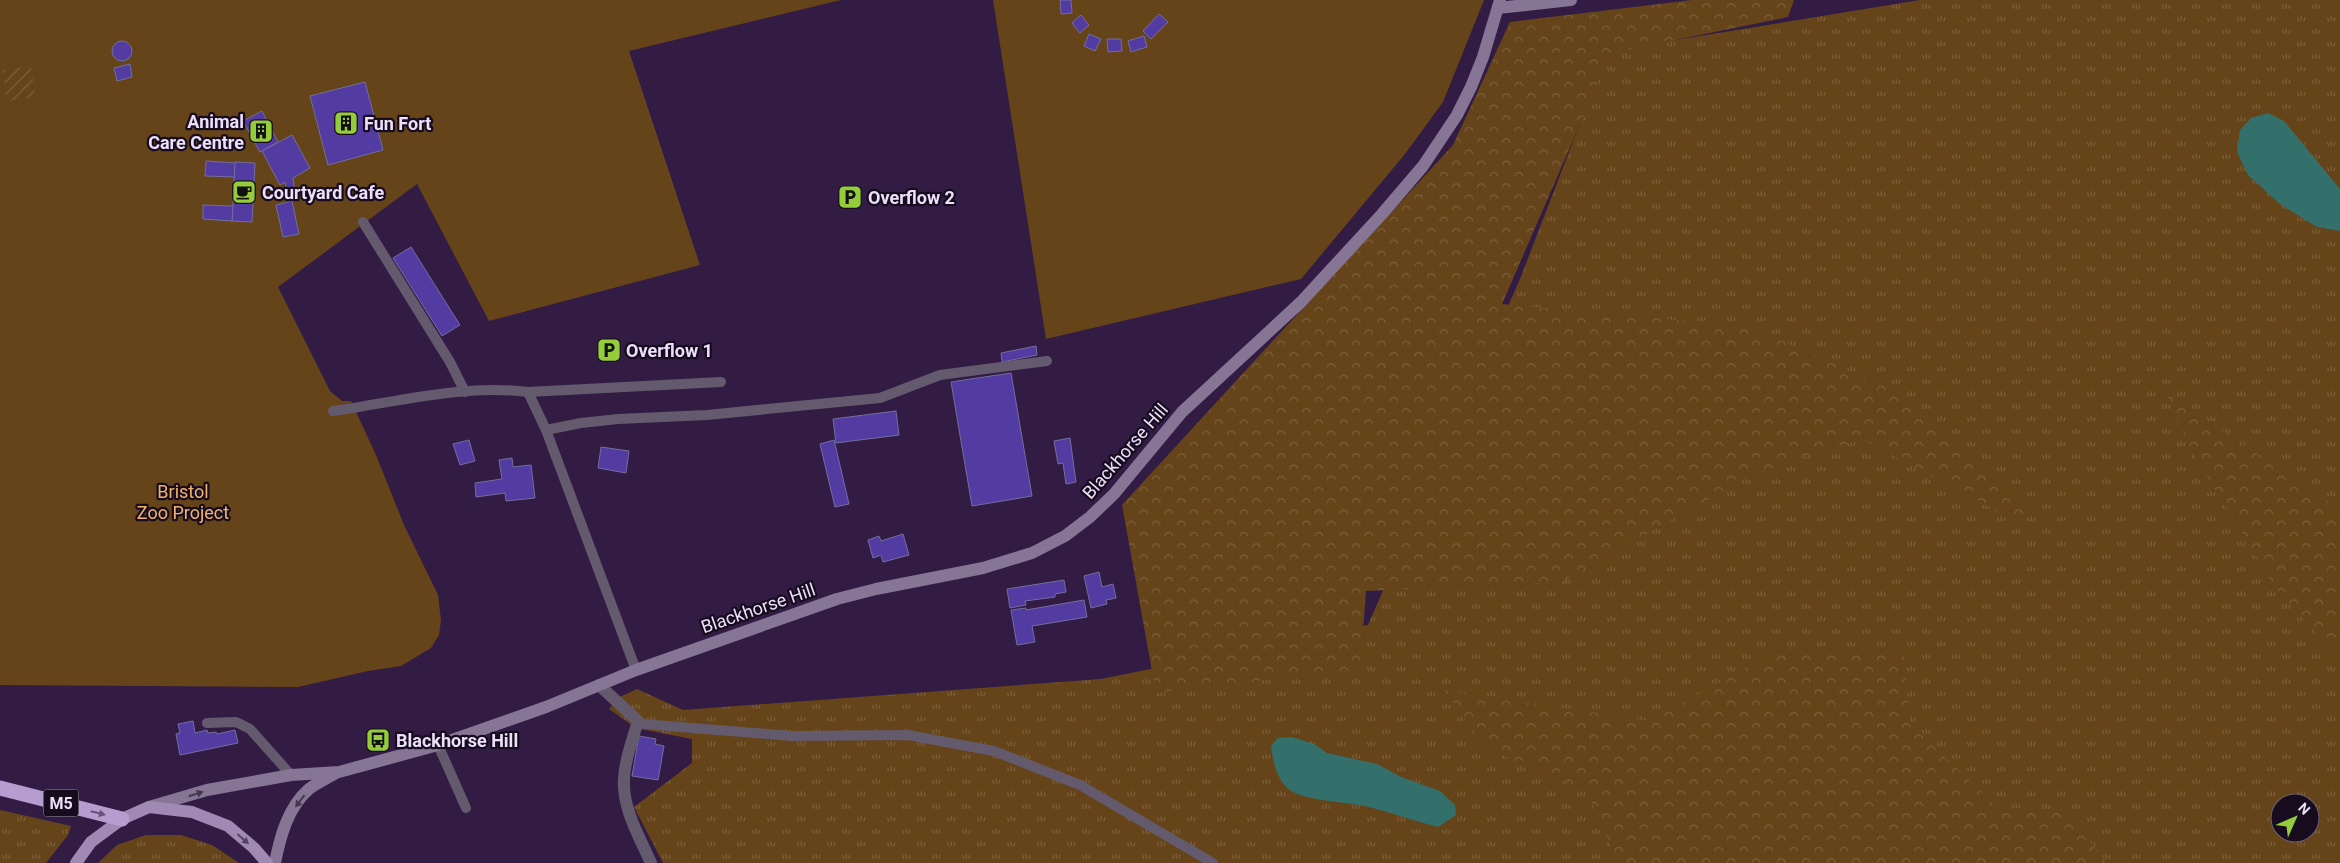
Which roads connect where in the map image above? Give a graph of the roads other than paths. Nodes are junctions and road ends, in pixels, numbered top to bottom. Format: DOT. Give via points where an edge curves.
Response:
graph roads {
  1 [pos="1571,0"];
  2 [pos="1499,4"];
  3 [pos="363,222"];
  4 [pos="1047,361"];
  5 [pos="721,382"];
  6 [pos="465,392"];
  7 [pos="528,392"];
  8 [pos="332,411"];
  9 [pos="546,430"];
  10 [pos="636,670"];
  11 [pos="599,685"];
  12 [pos="638,721"];
  13 [pos="207,723"];
  14 [pos="438,745"];
  15 [pos="339,772"];
  16 [pos="291,775"];
  17 [pos="0,788"];
  18 [pos="149,807"];
  19 [pos="466,808"];
  20 [pos="122,819"];
  21 [pos="76,863"];
  22 [pos="267,863"];
  23 [pos="275,863"];
  24 [pos="651,863"];
  25 [pos="1213,863"];
  1 -- 2 [label="main road"];
  2 -- 10 [label="main road, Blackhorse Hill" via="1471,87 1457,115 1423,166 1301,302 1182,412 1114,494 1090,517 1065,536 1032,553 983,568 837,599"];
  3 -- 6 [label="lane" via="450,362"];
  4 -- 9 [label="lane" via="940,375 880,398 706,415 618,419"];
  5 -- 7 [label="lane"];
  6 -- 7 [label="lane"];
  6 -- 8 [label="lane"];
  7 -- 9 [label="lane"];
  9 -- 10 [label="lane"];
  10 -- 11 [label="main road, Blackhorse Hill"];
  11 -- 12 [label="street"];
  11 -- 14 [label="main road, Blackhorse Hill"];
  12 -- 24 [label="street" via="626,762 624,791 635,828"];
  12 -- 25 [label="lane" via="643,724 792,736 908,735 994,751 1080,785"];
  13 -- 16 [label="lane" via="236,722 250,729"];
  14 -- 15 [label="main road, Blackhorse Hill"];
  14 -- 19 [label="lane"];
  15 -- 16 [label="main road"];
  15 -- 23 [label="main road, one-way" via="309,789 295,807 283,830"];
  18 -- 16 [label="main road, one-way" via="207,790"];
  17 -- 20 [label="highway, M5, one-way"];
  18 -- 20 [label="main road"];
  18 -- 22 [label="main road, one-way" via="192,812 228,826"];
  20 -- 21 [label="main road" via="91,842"];
}
